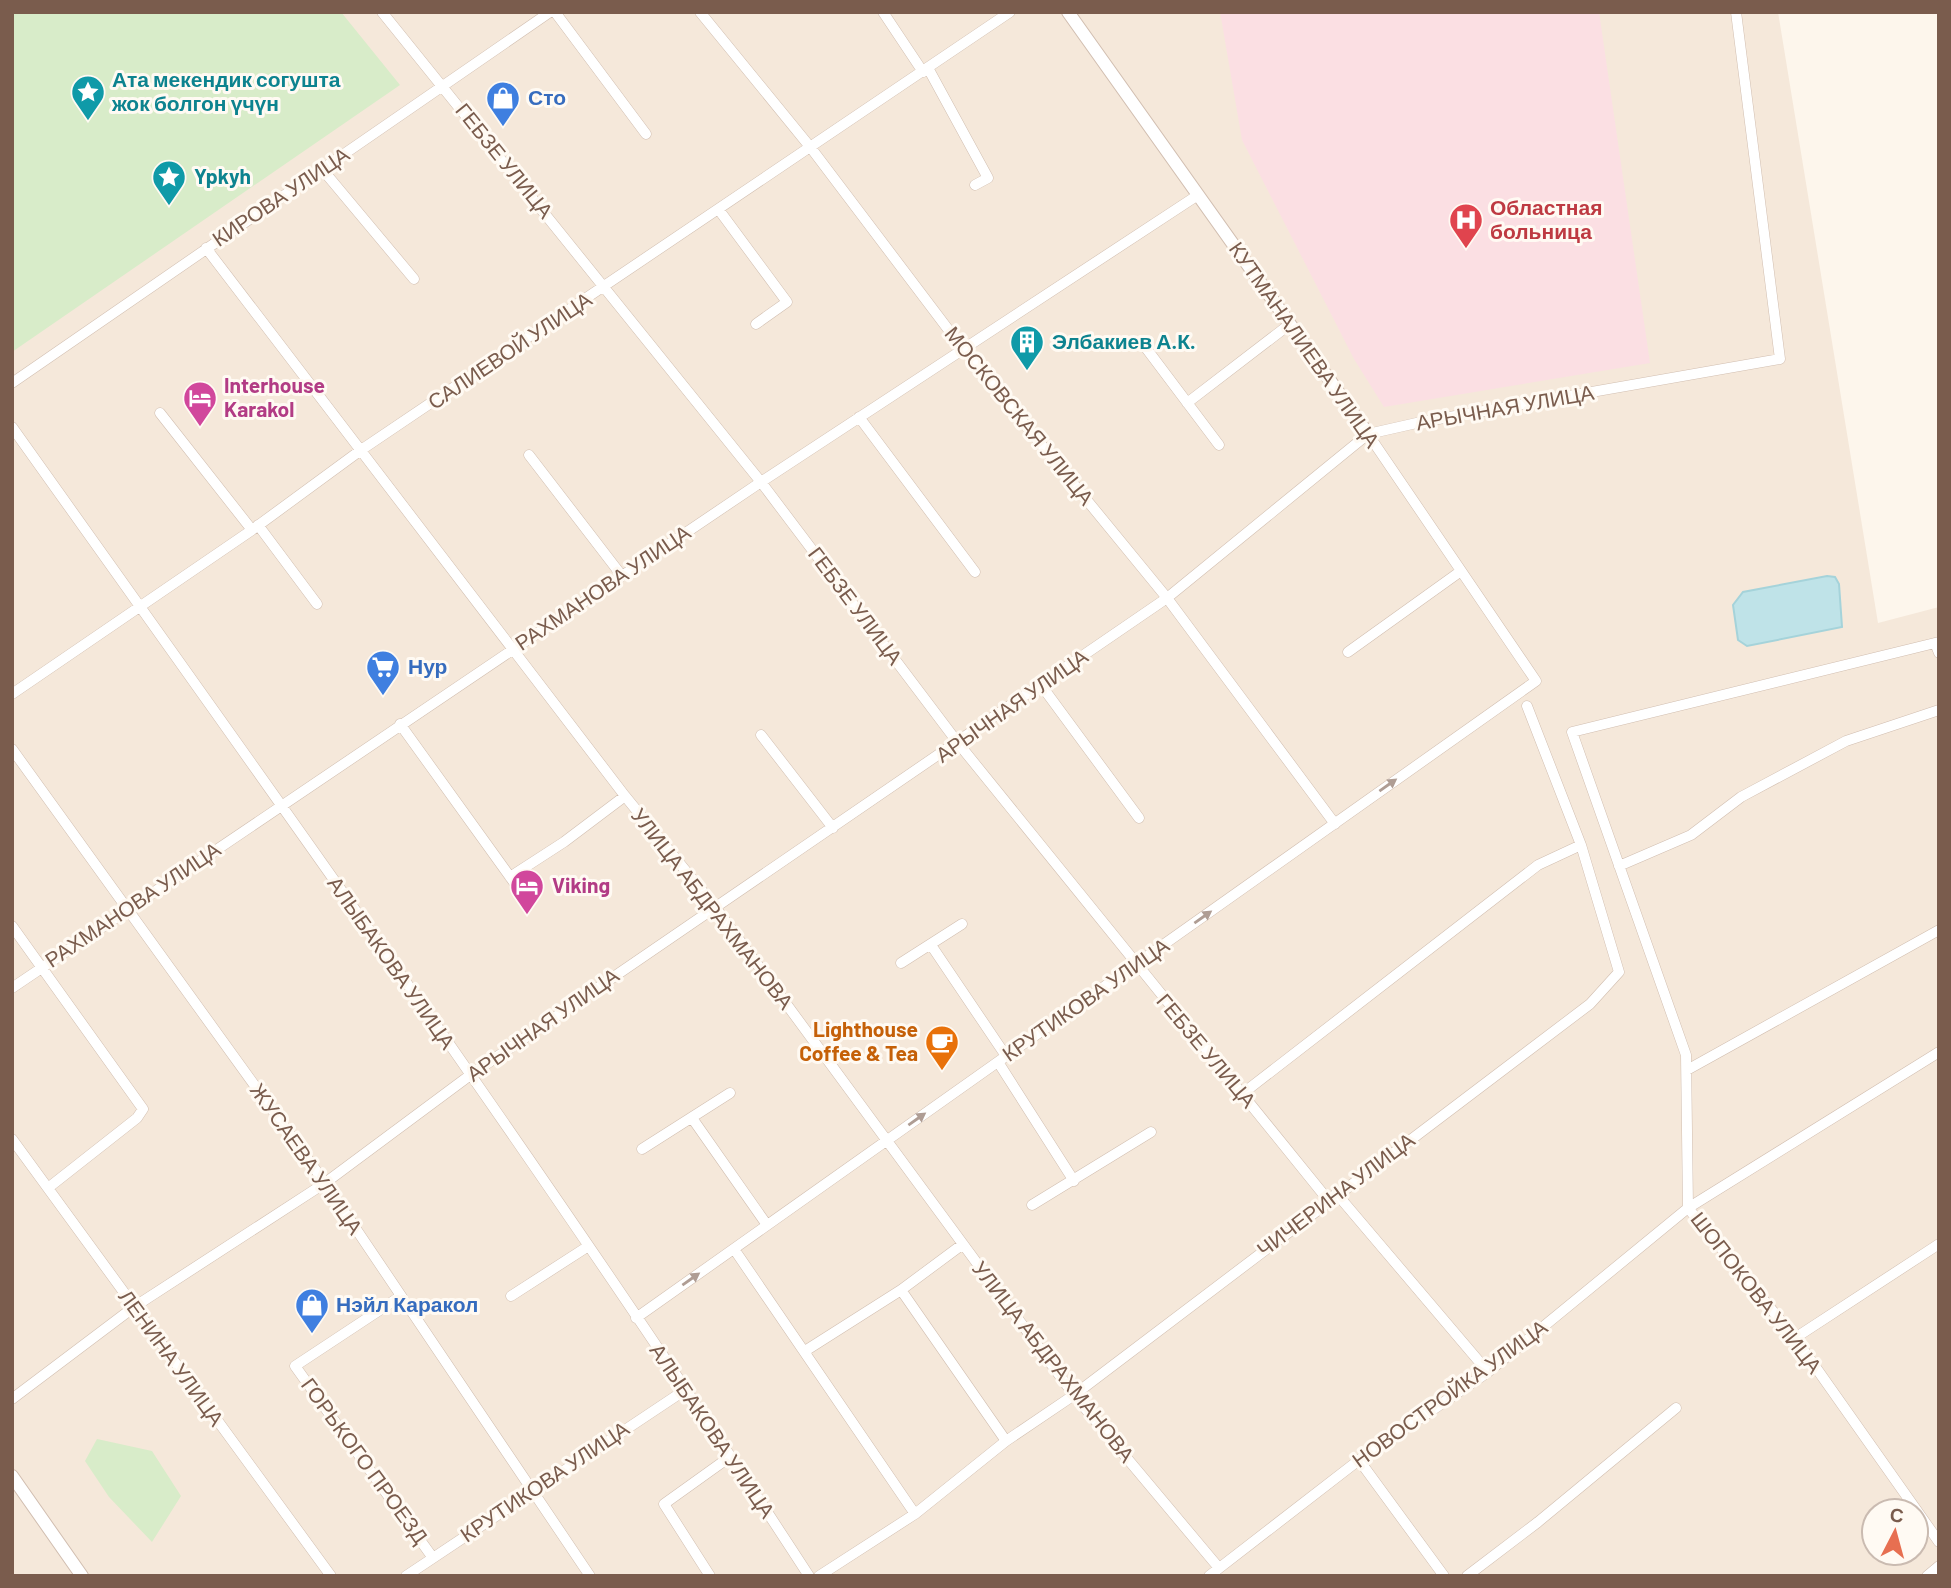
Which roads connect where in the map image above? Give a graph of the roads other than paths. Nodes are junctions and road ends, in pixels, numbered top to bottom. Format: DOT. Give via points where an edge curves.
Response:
graph roads {
  1 [pos="382,12"];
  2 [pos="552,12"];
  3 [pos="700,12"];
  4 [pos="883,12"];
  5 [pos="1010,12"];
  6 [pos="1068,12"];
  7 [pos="1736,12"];
  8 [pos="926,70"];
  9 [pos="443,86"];
  10 [pos="646,134"];
  11 [pos="811,148"];
  12 [pos="323,169"];
  13 [pos="975,185"];
  14 [pos="1198,195"];
  15 [pos="719,210"];
  16 [pos="206,248"];
  17 [pos="414,279"];
  18 [pos="606,288"];
  19 [pos="756,324"];
  20 [pos="1290,324"];
  21 [pos="1146,348"];
  22 [pos="963,349"];
  23 [pos="12,383"];
  24 [pos="1187,402"];
  25 [pos="160,414"];
  26 [pos="859,417"];
  27 [pos="12,426"];
  28 [pos="1368,434"];
  29 [pos="1219,445"];
  30 [pos="361,450"];
  31 [pos="529,455"];
  32 [pos="761,482"];
  33 [pos="255,527"];
  34 [pos="1461,571"];
  35 [pos="975,572"];
  36 [pos="622,576"];
  37 [pos="1167,598"];
  38 [pos="317,604"];
  39 [pos="140,606"];
  40 [pos="1937,646"];
  41 [pos="514,648"];
  42 [pos="1348,652"];
  43 [pos="1536,681"];
  44 [pos="1041,685"];
  45 [pos="12,694"];
  46 [pos="1527,706"];
  47 [pos="1939,710"];
  48 [pos="400,724"];
  49 [pos="761,735"];
  50 [pos="958,743"];
  51 [pos="12,749"];
  52 [pos="625,796"];
  53 [pos="281,805"];
  54 [pos="1139,818"];
  55 [pos="1335,824"];
  56 [pos="833,828"];
  57 [pos="1581,845"];
  58 [pos="1619,866"];
  59 [pos="510,877"];
  60 [pos="521,892"];
  61 [pos="715,907"];
  62 [pos="127,908"];
  63 [pos="961,924"];
  64 [pos="12,926"];
  65 [pos="1939,930"];
  66 [pos="931,945"];
  67 [pos="901,963"];
  68 [pos="1135,965"];
  69 [pos="42,967"];
  70 [pos="12,988"];
  71 [pos="1939,1052"];
  72 [pos="1002,1059"];
  73 [pos="1687,1069"];
  74 [pos="469,1076"];
  75 [pos="730,1093"];
  76 [pos="1242,1094"];
  77 [pos="692,1118"];
  78 [pos="1151,1132"];
  79 [pos="12,1139"];
  80 [pos="888,1140"];
  81 [pos="642,1149"];
  82 [pos="1074,1181"];
  83 [pos="325,1183"];
  84 [pos="48,1188"];
  85 [pos="1332,1196"];
  86 [pos="1032,1205"];
  87 [pos="1688,1208"];
  88 [pos="767,1225"];
  89 [pos="963,1244"];
  90 [pos="1939,1244"];
  91 [pos="587,1247"];
  92 [pos="734,1249"];
  93 [pos="901,1290"];
  94 [pos="401,1296"];
  95 [pos="511,1296"];
  96 [pos="134,1307"];
  97 [pos="636,1318"];
  98 [pos="1795,1338"];
  99 [pos="805,1351"];
  100 [pos="1488,1372"];
  101 [pos="685,1390"];
  102 [pos="1074,1395"];
  103 [pos="12,1399"];
  104 [pos="1676,1408"];
  105 [pos="1006,1441"];
  106 [pos="731,1456"];
  107 [pos="1359,1460"];
  108 [pos="12,1476"];
  109 [pos="530,1490"];
  110 [pos="915,1514"];
  111 [pos="1939,1542"];
  112 [pos="433,1558"];
  113 [pos="1939,1566"];
  114 [pos="1219,1568"];
  115 [pos="82,1576"];
  116 [pos="331,1576"];
  117 [pos="406,1576"];
  118 [pos="590,1576"];
  119 [pos="710,1576"];
  120 [pos="809,1576"];
  121 [pos="819,1576"];
  122 [pos="1209,1576"];
  123 [pos="1444,1576"];
  124 [pos="1467,1576"];
  125 [pos="1927,1576"];
  1 -- 9 [label="street, ГЕБЗЕ УЛИЦА"];
  2 -- 9 [label="street, КИРОВА УЛИЦА"];
  2 -- 10 [label="street"];
  3 -- 11 [label="street, МОСКОВСКАЯ УЛИЦА"];
  4 -- 8 [label="street"];
  5 -- 8 [label="street, САЛИЕВОЙ УЛИЦА"];
  6 -- 14 [label="street, КУТМАНАЛИЕВА УЛИЦА"];
  7 -- 28 [label="street, АРЫЧНАЯ УЛИЦА" via="1780,359"];
  8 -- 11 [label="street, САЛИЕВОЙ УЛИЦА"];
  8 -- 13 [label="street" via="988,178"];
  9 -- 12 [label="street, КИРОВА УЛИЦА"];
  9 -- 18 [label="street, ГЕБЗЕ УЛИЦА"];
  11 -- 15 [label="street, САЛИЕВОЙ УЛИЦА"];
  11 -- 22 [label="street, МОСКОВСКАЯ УЛИЦА"];
  12 -- 16 [label="street, КИРОВА УЛИЦА"];
  12 -- 17 [label="street"];
  14 -- 20 [label="street, КУТМАНАЛИЕВА УЛИЦА"];
  14 -- 22 [label="street, РАХМАНОВА УЛИЦА"];
  15 -- 18 [label="street, САЛИЕВОЙ УЛИЦА"];
  15 -- 19 [label="street" via="788,302"];
  16 -- 23 [label="street, КИРОВА УЛИЦА"];
  16 -- 30 [label="street, УЛИЦА АБДРАХМАНОВА"];
  18 -- 30 [label="street, САЛИЕВОЙ УЛИЦА"];
  18 -- 32 [label="street, ГЕБЗЕ УЛИЦА"];
  20 -- 24 [label="street"];
  20 -- 28 [label="street, КУТМАНАЛИЕВА УЛИЦА"];
  21 -- 24 [label="street"];
  22 -- 26 [label="street, РАХМАНОВА УЛИЦА"];
  22 -- 37 [label="street, МОСКОВСКАЯ УЛИЦА"];
  24 -- 29 [label="street"];
  25 -- 33 [label="street"];
  26 -- 32 [label="street, РАХМАНОВА УЛИЦА"];
  26 -- 35 [label="street"];
  27 -- 39 [label="street, АЛЫБАКОВА УЛИЦА"];
  28 -- 34 [label="street, КУТМАНАЛИЕВА УЛИЦА"];
  28 -- 37 [label="street, АРЫЧНАЯ УЛИЦА"];
  30 -- 33 [label="street, САЛИЕВОЙ УЛИЦА"];
  30 -- 41 [label="street, УЛИЦА АБДРАХМАНОВА"];
  31 -- 36 [label="street"];
  32 -- 36 [label="street, РАХМАНОВА УЛИЦА"];
  32 -- 50 [label="street, ГЕБЗЕ УЛИЦА"];
  33 -- 38 [label="street"];
  33 -- 39 [label="street, САЛИЕВОЙ УЛИЦА"];
  34 -- 42 [label="street"];
  34 -- 43 [label="street, КУТМАНАЛИЕВА УЛИЦА"];
  36 -- 41 [label="street, РАХМАНОВА УЛИЦА"];
  37 -- 44 [label="street, АРЫЧНАЯ УЛИЦА"];
  37 -- 55 [label="street, МОСКОВСКАЯ УЛИЦА"];
  39 -- 45 [label="street, САЛИЕВОЙ УЛИЦА"];
  39 -- 53 [label="street, АЛЫБАКОВА УЛИЦА"];
  40 -- 58 [label="street, ШОПОКОВА УЛИЦА" via="1572,733"];
  41 -- 48 [label="street, РАХМАНОВА УЛИЦА"];
  41 -- 52 [label="street, УЛИЦА АБДРАХМАНОВА"];
  55 -- 43 [label="street, КРУТИКОВА УЛИЦА, one-way"];
  44 -- 50 [label="street, АРЫЧНАЯ УЛИЦА"];
  44 -- 54 [label="street"];
  46 -- 57 [label="street, ЧИЧЕРИНА УЛИЦА"];
  47 -- 58 [label="street" via="1846,741 1741,797 1691,835"];
  48 -- 53 [label="street, РАХМАНОВА УЛИЦА"];
  48 -- 59 [label="street"];
  49 -- 56 [label="street"];
  50 -- 56 [label="street, АРЫЧНАЯ УЛИЦА"];
  50 -- 68 [label="street, ГЕБЗЕ УЛИЦА"];
  51 -- 62 [label="street, ЖУСАЕВА УЛИЦА"];
  52 -- 59 [label="street"];
  52 -- 61 [label="street, УЛИЦА АБДРАХМАНОВА"];
  53 -- 62 [label="street, РАХМАНОВА УЛИЦА"];
  53 -- 74 [label="street, АЛЫБАКОВА УЛИЦА"];
  68 -- 55 [label="street, КРУТИКОВА УЛИЦА, one-way"];
  56 -- 61 [label="street, АРЫЧНАЯ УЛИЦА"];
  57 -- 76 [label="street" via="1532,869"];
  57 -- 85 [label="street, ЧИЧЕРИНА УЛИЦА" via="1619,972 1590,1004"];
  58 -- 73 [label="street, ШОПОКОВА УЛИЦА"];
  59 -- 60 [label="street"];
  61 -- 74 [label="street, АРЫЧНАЯ УЛИЦА"];
  61 -- 80 [label="street, УЛИЦА АБДРАХМАНОВА"];
  62 -- 69 [label="street, РАХМАНОВА УЛИЦА"];
  62 -- 83 [label="street, ЖУСАЕВА УЛИЦА"];
  63 -- 66 [label="street"];
  64 -- 69 [label="street"];
  65 -- 73 [label="street"];
  66 -- 67 [label="street"];
  66 -- 72 [label="street"];
  68 -- 72 [label="street, КРУТИКОВА УЛИЦА"];
  68 -- 76 [label="street, ГЕБЗЕ УЛИЦА"];
  69 -- 70 [label="street, РАХМАНОВА УЛИЦА"];
  69 -- 84 [label="street" via="143,1109"];
  71 -- 87 [label="street, НОВОСТРОЙКА УЛИЦА"];
  80 -- 72 [label="street, КРУТИКОВА УЛИЦА, one-way"];
  72 -- 82 [label="street"];
  73 -- 87 [label="street, ШОПОКОВА УЛИЦА"];
  74 -- 83 [label="street, АРЫЧНАЯ УЛИЦА"];
  74 -- 91 [label="street, АЛЫБАКОВА УЛИЦА"];
  75 -- 77 [label="street"];
  76 -- 85 [label="street, ГЕБЗЕ УЛИЦА"];
  77 -- 81 [label="street"];
  77 -- 88 [label="street"];
  78 -- 82 [label="street"];
  79 -- 84 [label="street, ЛЕНИНА УЛИЦА"];
  80 -- 88 [label="street, КРУТИКОВА УЛИЦА"];
  80 -- 89 [label="street, УЛИЦА АБДРАХМАНОВА"];
  82 -- 86 [label="street"];
  83 -- 94 [label="street, ЖУСАЕВА УЛИЦА"];
  83 -- 96 [label="street, АРЫЧНАЯ УЛИЦА"];
  84 -- 96 [label="street, ЛЕНИНА УЛИЦА"];
  85 -- 100 [label="street, ГЕБЗЕ УЛИЦА"];
  85 -- 102 [label="street, ЧИЧЕРИНА УЛИЦА"];
  87 -- 98 [label="street, ШОПОКОВА УЛИЦА"];
  87 -- 100 [label="street, НОВОСТРОЙКА УЛИЦА"];
  88 -- 92 [label="street, КРУТИКОВА УЛИЦА"];
  89 -- 93 [label="street"];
  89 -- 102 [label="street, УЛИЦА АБДРАХМАНОВА"];
  90 -- 98 [label="street"];
  91 -- 95 [label="street"];
  91 -- 97 [label="street, АЛЫБАКОВА УЛИЦА"];
  97 -- 92 [label="street, КРУТИКОВА УЛИЦА, one-way"];
  92 -- 99 [label="street"];
  93 -- 99 [label="street"];
  93 -- 105 [label="street"];
  94 -- 109 [label="street, ЖУСАЕВА УЛИЦА"];
  94 -- 112 [label="street, ГОРЬКОГО ПРОЕЗД" via="295,1366"];
  96 -- 103 [label="street, АРЫЧНАЯ УЛИЦА"];
  96 -- 116 [label="street, ЛЕНИНА УЛИЦА"];
  97 -- 101 [label="street, АЛЫБАКОВА УЛИЦА"];
  98 -- 111 [label="street, ШОПОКОВА УЛИЦА"];
  99 -- 110 [label="street"];
  100 -- 107 [label="street, НОВОСТРОЙКА УЛИЦА"];
  101 -- 106 [label="street, АЛЫБАКОВА УЛИЦА"];
  101 -- 109 [label="street, КРУТИКОВА УЛИЦА"];
  102 -- 105 [label="street, ЧИЧЕРИНА УЛИЦА"];
  102 -- 114 [label="street, УЛИЦА АБДРАХМАНОВА"];
  104 -- 124 [label="street"];
  105 -- 110 [label="street, ЧИЧЕРИНА УЛИЦА"];
  106 -- 119 [label="street" via="664,1504"];
  106 -- 120 [label="street, АЛЫБАКОВА УЛИЦА"];
  107 -- 114 [label="street, НОВОСТРОЙКА УЛИЦА"];
  107 -- 123 [label="street"];
  108 -- 115 [label="street"];
  109 -- 112 [label="street, КРУТИКОВА УЛИЦА"];
  109 -- 118 [label="street, ЖУСАЕВА УЛИЦА"];
  110 -- 121 [label="street, ЧИЧЕРИНА УЛИЦА"];
  112 -- 117 [label="street, КРУТИКОВА УЛИЦА"];
  113 -- 125 [label="street"];
  114 -- 122 [label="street, НОВОСТРОЙКА УЛИЦА"];
}
